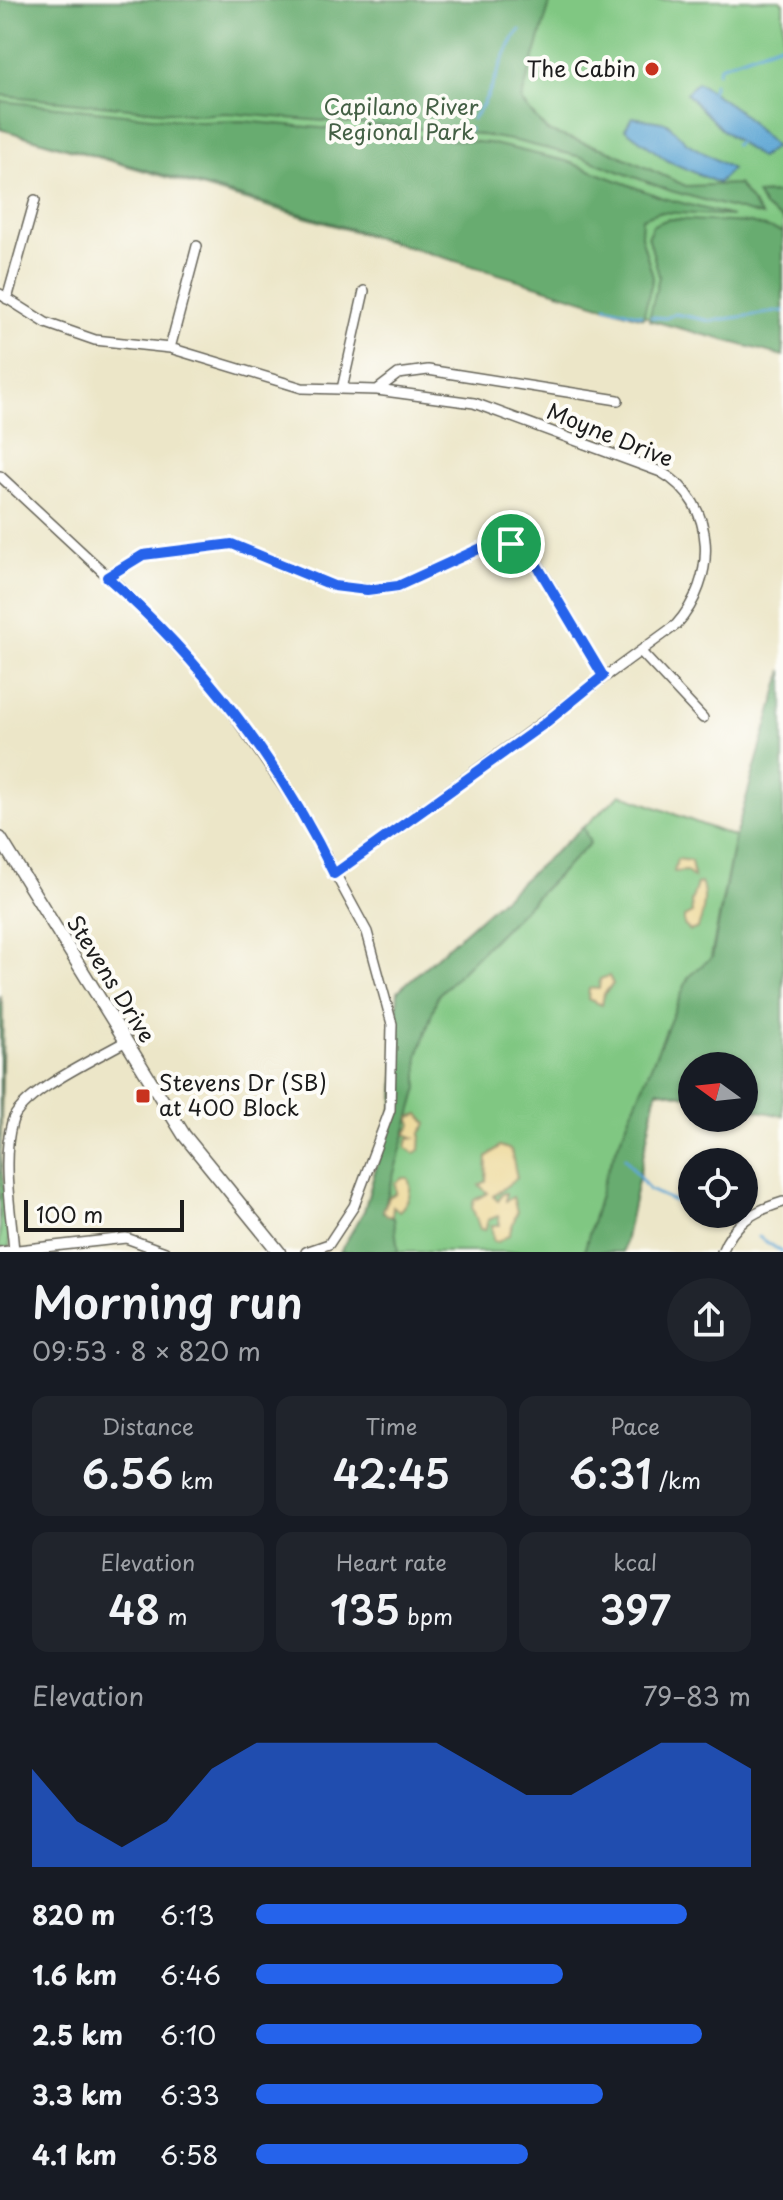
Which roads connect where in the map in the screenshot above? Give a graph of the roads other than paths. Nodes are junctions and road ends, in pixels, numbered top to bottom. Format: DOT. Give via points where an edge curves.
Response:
graph roads {
  1 [pos="35,200"];
  2 [pos="197,246"];
  3 [pos="364,291"];
  4 [pos="3,296"];
  5 [pos="170,348"];
  6 [pos="342,389"];
  7 [pos="377,390"];
  8 [pos="618,400"];
  9 [pos="0,476"];
  10 [pos="107,577"];
  11 [pos="641,652"];
  12 [pos="603,676"];
  13 [pos="703,718"];
  14 [pos="0,838"];
  15 [pos="334,874"];
  16 [pos="126,1041"];
  17 [pos="783,1202"];
  18 [pos="328,1248"];
  19 [pos="14,1251"];
  20 [pos="0,1252"];
  21 [pos="165,1252"];
  22 [pos="279,1252"];
  23 [pos="306,1252"];
  24 [pos="722,1252"];
  1 -- 4 [label="street, Moyne Drive"];
  2 -- 5 [label="street"];
  3 -- 6 [label="street"];
  4 -- 5 [label="street, Moyne Drive" via="73,334"];
  5 -- 6 [label="street, Moyne Drive" via="302,388"];
  6 -- 7 [label="street, Moyne Drive"];
  7 -- 8 [label="street, Moyne Drive" via="398,374 428,370"];
  7 -- 11 [label="street, Moyne Drive" via="474,403 661,472 682,487 705,534 703,580 686,615"];
  9 -- 10 [label="street"];
  10 -- 12 [label="street" via="143,555 232,544 334,586 367,590 398,586 492,543 511,544 539,566"];
  10 -- 15 [label="street" via="216,689 305,818"];
  11 -- 12 [label="street, Moyne Drive"];
  11 -- 13 [label="street"];
  12 -- 15 [label="street, Moyne Drive"];
  14 -- 16 [label="street, Stevens Drive"];
  15 -- 18 [label="street" via="367,932 392,1024 390,1110 354,1206"];
  16 -- 19 [label="street" via="29,1098 12,1120 8,1161"];
  16 -- 22 [label="street, Stevens Drive" via="184,1135"];
  17 -- 24 [label="street" via="751,1212 727,1238"];
  18 -- 23 [label="street"];
  19 -- 20 [label="street"];
  19 -- 21 [label="street" via="126,1238"];
}
